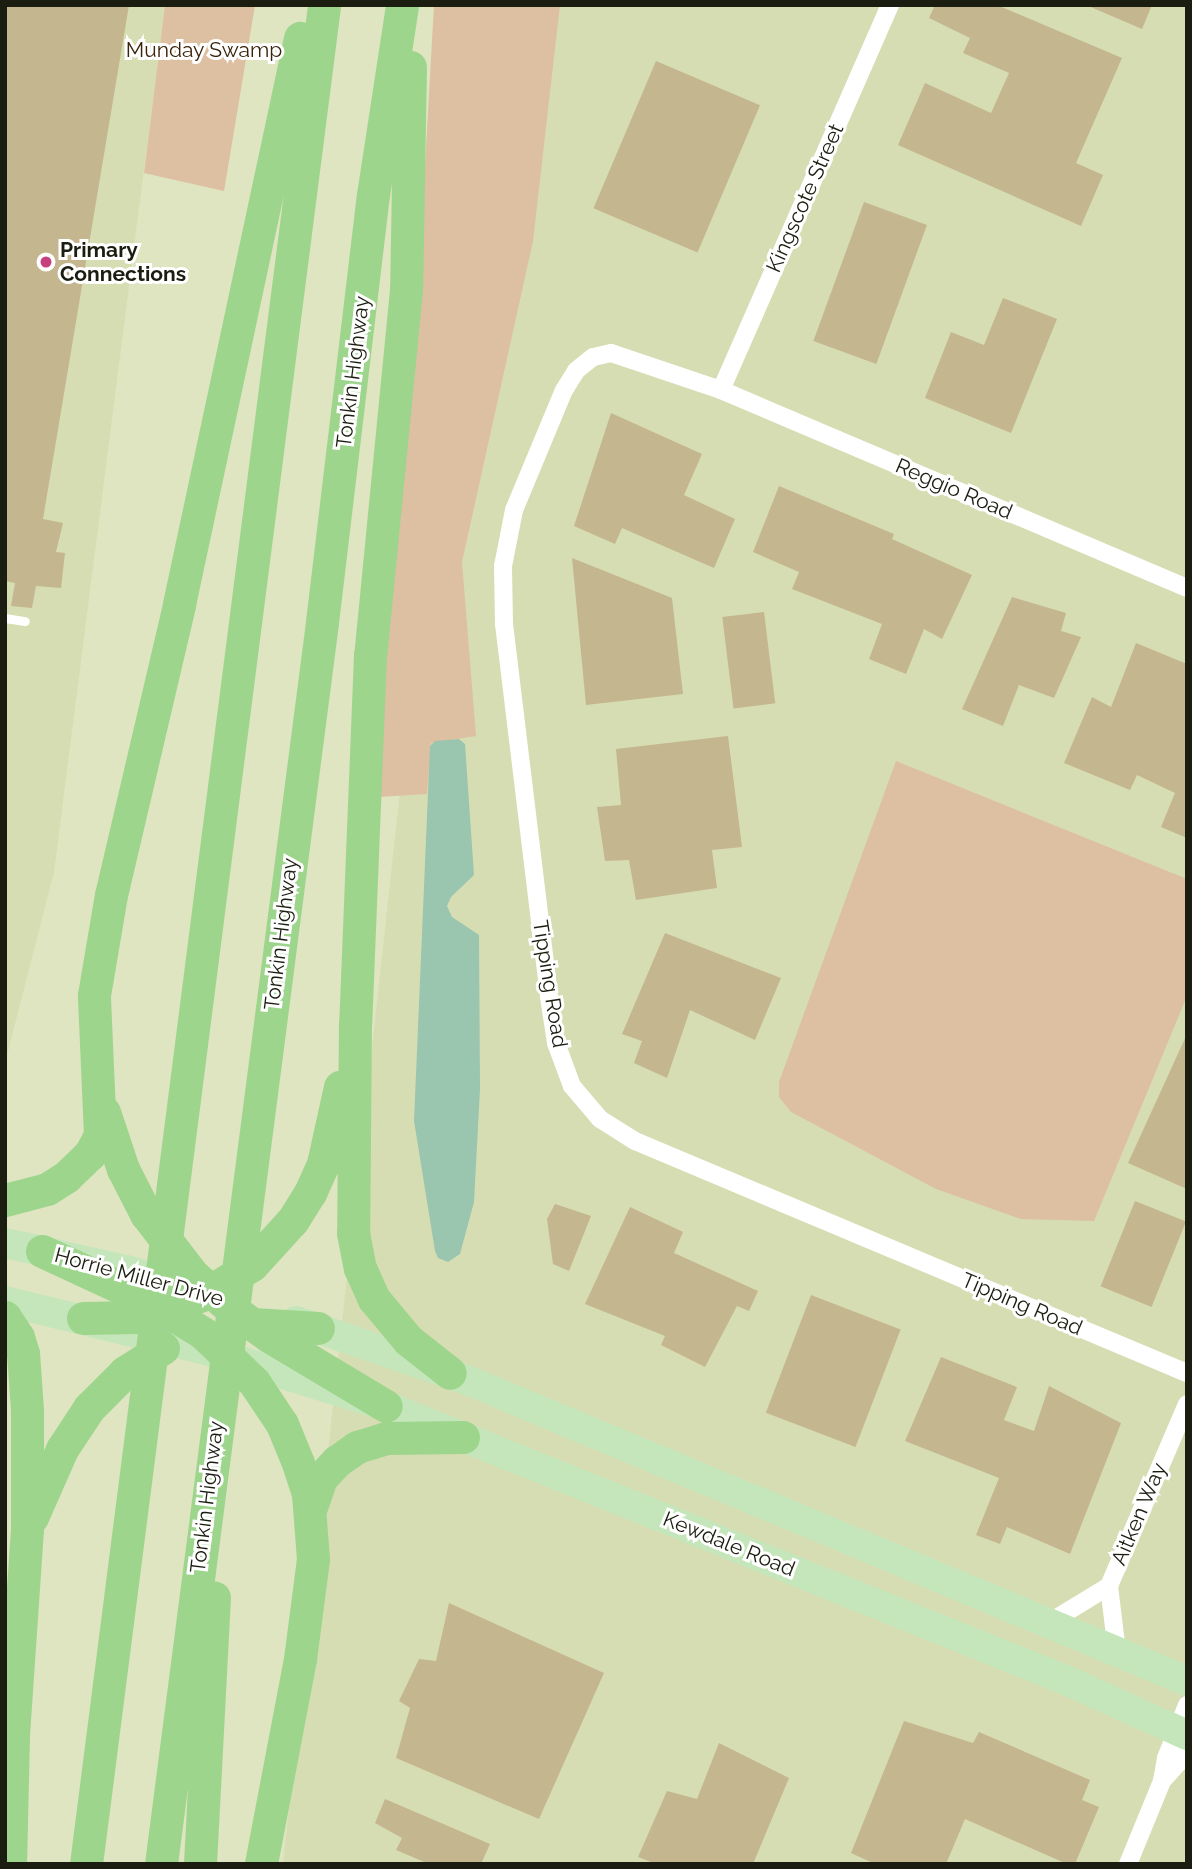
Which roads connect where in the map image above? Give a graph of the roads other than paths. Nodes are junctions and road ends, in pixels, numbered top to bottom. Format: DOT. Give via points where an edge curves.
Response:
graph roads {
  1 [pos="307,5"];
  2 [pos="324,5"];
  3 [pos="402,5"];
  4 [pos="411,5"];
  5 [pos="890,5"];
  6 [pos="721,390"];
  7 [pos="1187,588"];
  8 [pos="5,618"];
  9 [pos="25,621"];
  10 [pos="355,1023"];
  11 [pos="100,1096"];
  12 [pos="5,1200"];
  13 [pos="5,1243"];
  14 [pos="41,1251"];
  15 [pos="212,1294"];
  16 [pos="5,1301"];
  17 [pos="121,1301"];
  18 [pos="166,1310"];
  19 [pos="5,1317"];
  20 [pos="83,1318"];
  21 [pos="317,1328"];
  22 [pos="190,1337"];
  23 [pos="266,1343"];
  24 [pos="450,1373"];
  25 [pos="1187,1373"];
  26 [pos="221,1390"];
  27 [pos="1187,1404"];
  28 [pos="386,1406"];
  29 [pos="463,1437"];
  30 [pos="310,1510"];
  31 [pos="27,1529"];
  32 [pos="1109,1586"];
  33 [pos="1047,1623"];
  34 [pos="1117,1652"];
  35 [pos="1187,1681"];
  36 [pos="1184,1731"];
  37 [pos="1162,1781"];
  38 [pos="10,1864"];
  39 [pos="86,1864"];
  40 [pos="161,1864"];
  41 [pos="201,1864"];
  42 [pos="261,1864"];
  43 [pos="1128,1864"];
  1 -- 11 [label="highway" via="111,895 94,995"];
  2 -- 39 [label="highway"];
  3 -- 26 [label="highway, Tonkin Highway" via="373,195"];
  4 -- 10 [label="highway" via="406,290 370,656"];
  5 -- 6 [label="street, Kingscote Street"];
  6 -- 7 [label="street, Reggio Road"];
  6 -- 25 [label="street, Tipping Road" via="611,353 593,357 576,371 564,390 514,510 503,566 504,624 549,997 556,1043 572,1086 600,1119 635,1141"];
  8 -- 9 [label="lane"];
  10 -- 15 [label="highway" via="323,1164 310,1193 282,1234"];
  10 -- 24 [label="highway" via="353,1233 360,1268 390,1321"];
  11 -- 12 [label="highway" via="100,1135 83,1162 47,1189"];
  11 -- 15 [label="highway" via="135,1194 176,1256"];
  13 -- 14 [label="main road, Horrie Miller Drive"];
  14 -- 17 [label="highway"];
  15 -- 17 [label="main road, Horrie Miller Drive"];
  15 -- 18 [label="highway"];
  15 -- 23 [label="highway"];
  16 -- 20 [label="main road"];
  17 -- 18 [label="highway"];
  17 -- 20 [label="highway"];
  17 -- 22 [label="main road"];
  18 -- 22 [label="highway"];
  19 -- 31 [label="highway" via="23,1353"];
  21 -- 23 [label="highway"];
  21 -- 24 [label="main road"];
  22 -- 23 [label="highway"];
  22 -- 23 [label="highway" via="231,1357"];
  22 -- 31 [label="highway" via="163,1347 111,1384 89,1408 62,1449"];
  23 -- 28 [label="highway"];
  23 -- 30 [label="highway"];
  24 -- 33 [label="main road"];
  26 -- 40 [label="highway, Tonkin Highway"];
  26 -- 41 [label="highway"];
  27 -- 32 [label="street, Aitken Way"];
  28 -- 29 [label="main road, Kewdale Road"];
  29 -- 30 [label="highway" via="386,1438 357,1447 321,1478"];
  29 -- 36 [label="main road, Kewdale Road"];
  30 -- 42 [label="highway" via="313,1559 308,1609"];
  31 -- 38 [label="highway" via="13,1735"];
  32 -- 33 [label="street, Aitken Way"];
  32 -- 34 [label="street, Aitken Way"];
  33 -- 34 [label="main road"];
  34 -- 35 [label="main road"];
  36 -- 37 [label="street"];
  36 -- 37 [label="street"];
  37 -- 43 [label="street"];
}
